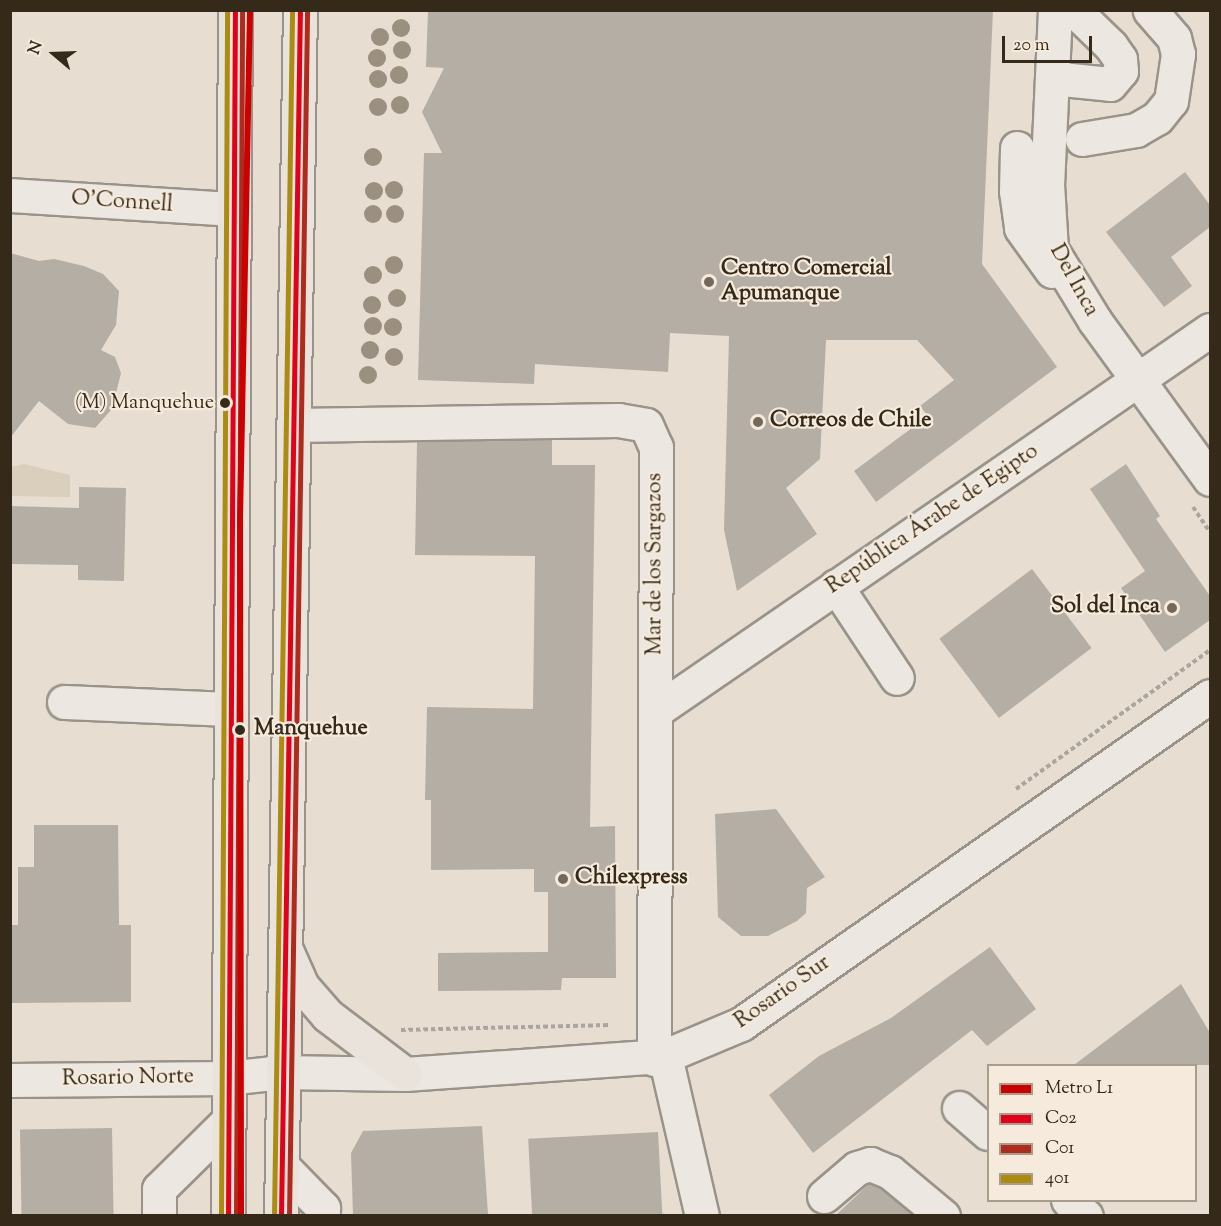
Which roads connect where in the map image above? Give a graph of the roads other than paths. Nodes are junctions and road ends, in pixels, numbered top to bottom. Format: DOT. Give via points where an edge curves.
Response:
graph roads {
  1 [pos="235,10"];
  2 [pos="300,10"];
  3 [pos="1055,10"];
  4 [pos="1074,10"];
  5 [pos="1150,10"];
  6 [pos="1052,78"];
  7 [pos="1082,139"];
  8 [pos="1017,148"];
  9 [pos="10,195"];
  10 [pos="234,209"];
  11 [pos="1095,321"];
  12 [pos="1210,330"];
  13 [pos="1138,380"];
  14 [pos="293,425"];
  15 [pos="1210,479"];
  16 [pos="836,586"];
  17 [pos="897,678"];
  18 [pos="1210,696"];
  19 [pos="64,702"];
  20 [pos="230,709"];
  21 [pos="657,710"];
  22 [pos="284,945"];
  23 [pos="660,1058"];
  24 [pos="281,1072"];
  25 [pos="405,1074"];
  26 [pos="227,1078"];
  27 [pos="10,1080"];
  28 [pos="959,1108"];
  29 [pos="228,1121"];
  30 [pos="987,1132"];
  31 [pos="282,1166"];
  32 [pos="824,1196"];
  33 [pos="1070,1202"];
  34 [pos="159,1215"];
  35 [pos="228,1215"];
  36 [pos="281,1215"];
  37 [pos="323,1215"];
  38 [pos="702,1215"];
  39 [pos="943,1215"];
  40 [pos="1086,1215"];
  1 -- 10 [label="main road"];
  2 -- 14 [label="main road"];
  3 -- 6 [label="street, Del Inca"];
  4 -- 6 [label="street" via="1111,46 1120,58 1121,71 1110,84"];
  5 -- 7 [label="street" via="1174,38 1179,54 1171,101 1157,118 1136,130"];
  6 -- 11 [label="street, Del Inca" via="1048,233 1061,268"];
  8 -- 11 [label="street" via="1016,191 1021,228 1038,256"];
  9 -- 10 [label="street, O'Connell"];
  10 -- 20 [label="main road"];
  11 -- 13 [label="street, Del Inca"];
  12 -- 13 [label="street, República Árabe de Egipto"];
  13 -- 15 [label="street, Del Inca"];
  13 -- 16 [label="street, República Árabe de Egipto"];
  14 -- 21 [label="street, Mar de los Sargazos" via="618,420 646,425 656,447"];
  14 -- 22 [label="main road"];
  16 -- 17 [label="street"];
  16 -- 21 [label="street, República Árabe de Egipto"];
  18 -- 23 [label="street, Rosario Sur" via="741,1024"];
  19 -- 20 [label="street"];
  20 -- 26 [label="main road"];
  21 -- 23 [label="street, Mar de los Sargazos" via="654,1024"];
  22 -- 24 [label="main road"];
  22 -- 25 [label="main road" via="302,986 327,1015"];
  23 -- 25 [label="street, Rosario Sur"];
  23 -- 38 [label="street, Mar de los Sargazos"];
  24 -- 25 [label="street, Rosario Sur"];
  24 -- 26 [label="street, Rosario Norte"];
  24 -- 31 [label="main road"];
  26 -- 27 [label="street, Rosario Norte"];
  26 -- 29 [label="main road"];
  28 -- 30 [label="street"];
  29 -- 34 [label="street" via="159,1189"];
  29 -- 35 [label="main road"];
  31 -- 36 [label="main road"];
  31 -- 37 [label="street" via="323,1208"];
  32 -- 39 [label="street" via="857,1168 870,1164 890,1172"];
  33 -- 40 [label="street"];
}
